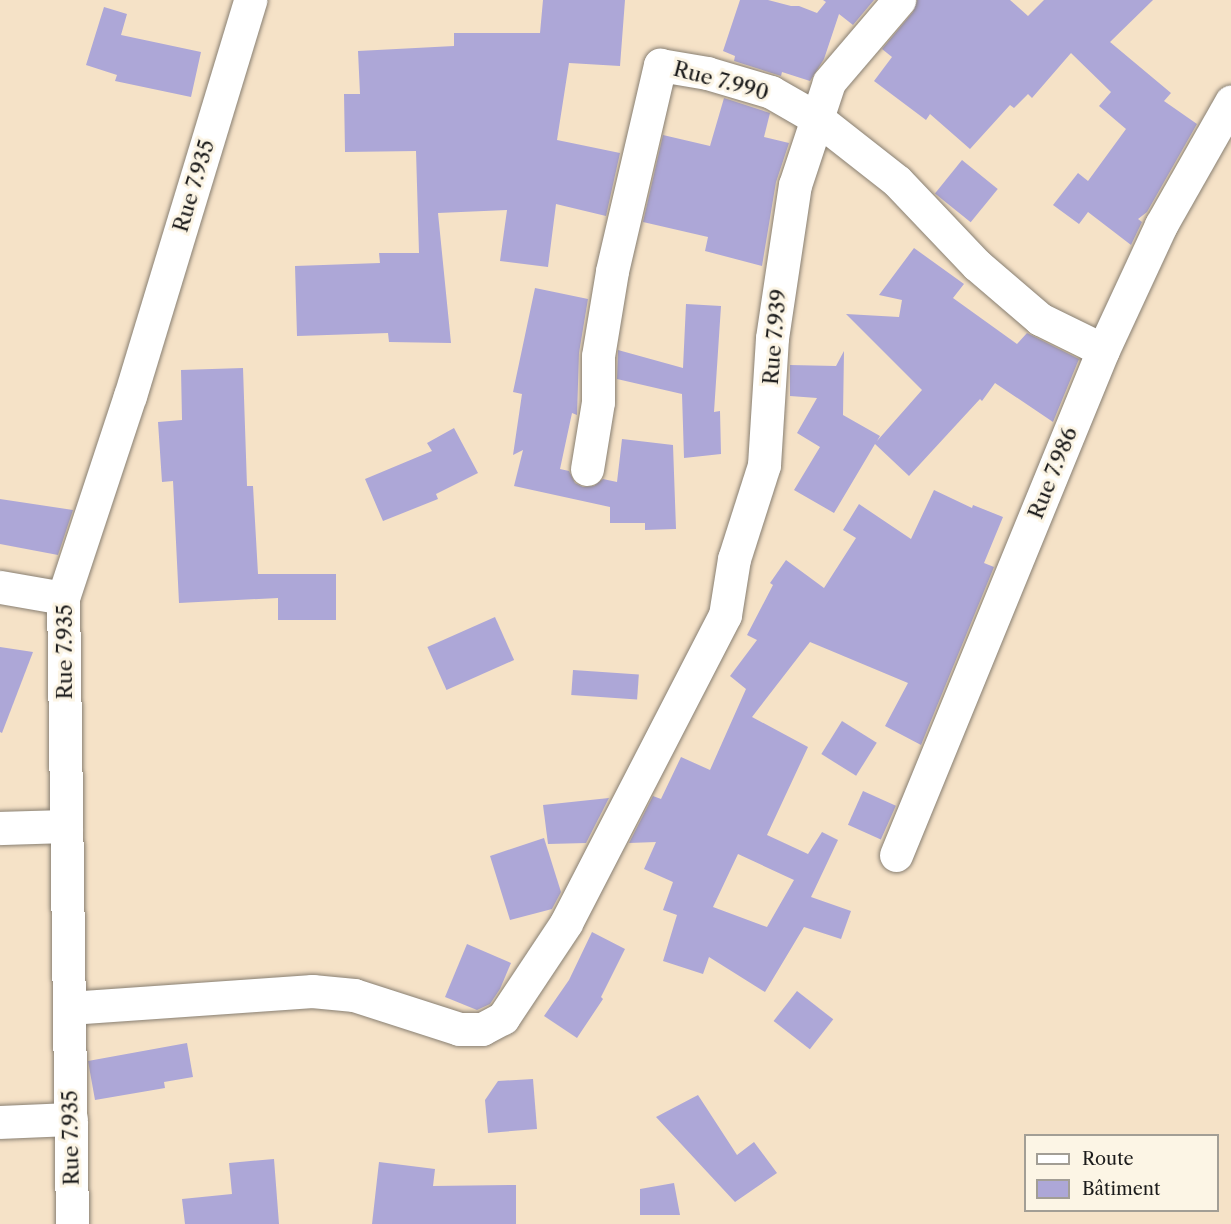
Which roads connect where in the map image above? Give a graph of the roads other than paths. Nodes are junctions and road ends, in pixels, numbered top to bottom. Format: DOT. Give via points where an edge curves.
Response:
graph roads {
  1 [pos="250,0"];
  2 [pos="899,0"];
  3 [pos="1231,102"];
  4 [pos="818,119"];
  5 [pos="1103,351"];
  6 [pos="587,470"];
  7 [pos="0,586"];
  8 [pos="63,598"];
  9 [pos="66,826"];
  10 [pos="0,828"];
  11 [pos="896,855"];
  12 [pos="69,1008"];
  13 [pos="70,1119"];
  14 [pos="0,1122"];
  15 [pos="72,1224"];
  1 -- 8 [label="street, Rue 7.935" via="130,396"];
  2 -- 4 [label="street, Rue 7.939" via="829,82"];
  3 -- 5 [label="street, Rue 7.986" via="1161,225"];
  4 -- 5 [label="street, Rue 7.990" via="897,181 976,265 1040,319"];
  4 -- 6 [label="street, Rue 7.990" via="771,92 707,73 660,65 612,271 598,356 598,402"];
  4 -- 12 [label="street, Rue 7.939" via="795,185 784,255 772,338 764,465 734,559 725,615 566,923 503,1018 482,1029 459,1029 354,995 312,991"];
  5 -- 11 [label="street, Rue 7.986"];
  7 -- 8 [label="street"];
  8 -- 9 [label="street, Rue 7.935"];
  9 -- 10 [label="street"];
  9 -- 12 [label="street, Rue 7.935"];
  12 -- 13 [label="street, Rue 7.935"];
  13 -- 14 [label="street"];
  13 -- 15 [label="street, Rue 7.935"];
}
